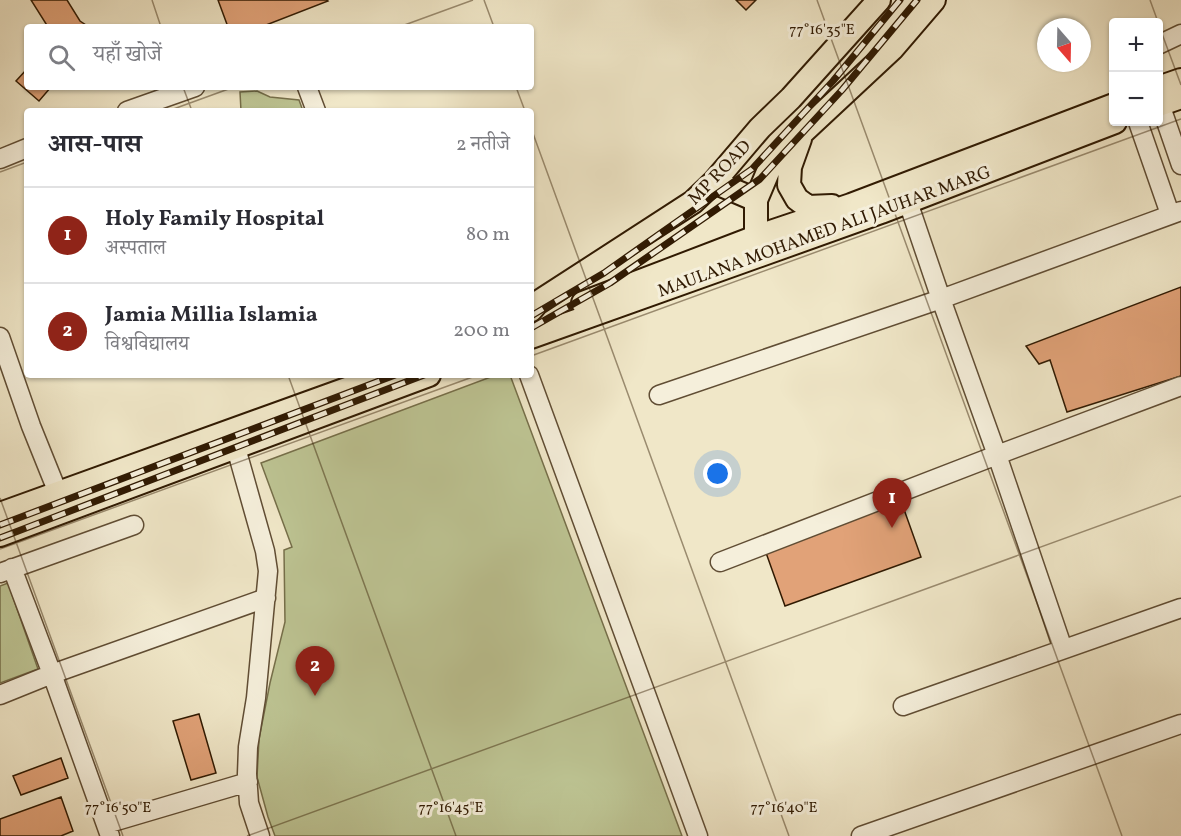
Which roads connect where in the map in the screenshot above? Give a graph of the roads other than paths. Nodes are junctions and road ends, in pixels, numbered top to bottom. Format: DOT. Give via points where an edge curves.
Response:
graph roads {
  1 [pos="879,0"];
  2 [pos="934,0"];
  3 [pos="1181,34"];
  4 [pos="1163,43"];
  5 [pos="186,90"];
  6 [pos="308,90"];
  7 [pos="1166,91"];
  8 [pos="1109,107"];
  9 [pos="136,108"];
  10 [pos="315,108"];
  11 [pos="1109,124"];
  12 [pos="1140,126"];
  13 [pos="803,132"];
  14 [pos="24,149"];
  15 [pos="0,159"];
  16 [pos="1181,165"];
  17 [pos="714,182"];
  18 [pos="756,200"];
  19 [pos="908,202"];
  20 [pos="851,206"];
  21 [pos="1176,213"];
  22 [pos="760,245"];
  23 [pos="941,298"];
  24 [pos="534,306"];
  25 [pos="534,321"];
  26 [pos="534,336"];
  27 [pos="0,337"];
  28 [pos="19,366"];
  29 [pos="378,378"];
  30 [pos="421,378"];
  31 [pos="530,378"];
  32 [pos="1180,387"];
  33 [pos="659,394"];
  34 [pos="236,448"];
  35 [pos="997,455"];
  36 [pos="58,493"];
  37 [pos="0,514"];
  38 [pos="134,525"];
  39 [pos="0,535"];
  40 [pos="720,562"];
  41 [pos="6,571"];
  42 [pos="266,598"];
  43 [pos="1181,608"];
  44 [pos="1063,649"];
  45 [pos="52,674"];
  46 [pos="0,695"];
  47 [pos="903,706"];
  48 [pos="1181,724"];
  49 [pos="248,782"];
  50 [pos="108,830"];
  51 [pos="260,836"];
  52 [pos="698,836"];
  53 [pos="861,836"];
  1 -- 17 [label="main road, MP ROAD"];
  2 -- 13 [label="main road, MP ROAD" via="892,49"];
  3 -- 4 [label="lane"];
  5 -- 9 [label="lane"];
  6 -- 10 [label="lane"];
  7 -- 16 [label="lane"];
  8 -- 20 [label="main road, MAULANA MOHAMED ALI JAUHAR MARG"];
  11 -- 19 [label="main road, MAULANA MOHAMED ALI JAUHAR MARG"];
  12 -- 21 [label="lane"];
  13 -- 18 [label="main road, MP ROAD" via="770,167"];
  13 -- 20 [label="main road" via="790,167 789,185 797,199 808,207"];
  14 -- 15 [label="lane"];
  17 -- 18 [label="main road"];
  17 -- 24 [label="main road, MP ROAD" via="693,202"];
  18 -- 22 [label="main road, MP ROAD"];
  19 -- 22 [label="main road, MAULANA MOHAMED ALI JAUHAR MARG"];
  19 -- 23 [label="lane"];
  20 -- 22 [label="main road, MAULANA MOHAMED ALI JAUHAR MARG"];
  21 -- 23 [label="lane"];
  22 -- 25 [label="main road, MAULANA MOHAMED ALI JAUHAR MARG"];
  22 -- 26 [label="main road, MAULANA MOHAMED ALI JAUHAR MARG"];
  23 -- 33 [label="lane"];
  23 -- 35 [label="lane"];
  27 -- 28 [label="lane"];
  28 -- 36 [label="lane" via="31,426"];
  29 -- 36 [label="main road"];
  30 -- 34 [label="main road"];
  31 -- 52 [label="lane"];
  32 -- 35 [label="lane"];
  34 -- 39 [label="main road"];
  34 -- 42 [label="lane" via="265,551"];
  35 -- 40 [label="lane"];
  35 -- 44 [label="lane"];
  36 -- 37 [label="main road"];
  38 -- 41 [label="lane"];
  41 -- 45 [label="lane"];
  42 -- 45 [label="lane"];
  42 -- 49 [label="lane" via="248,747"];
  43 -- 44 [label="lane"];
  44 -- 47 [label="lane"];
  45 -- 46 [label="lane"];
  45 -- 50 [label="lane"];
  48 -- 53 [label="lane"];
  49 -- 50 [label="lane"];
  49 -- 51 [label="lane" via="249,803"];
}
